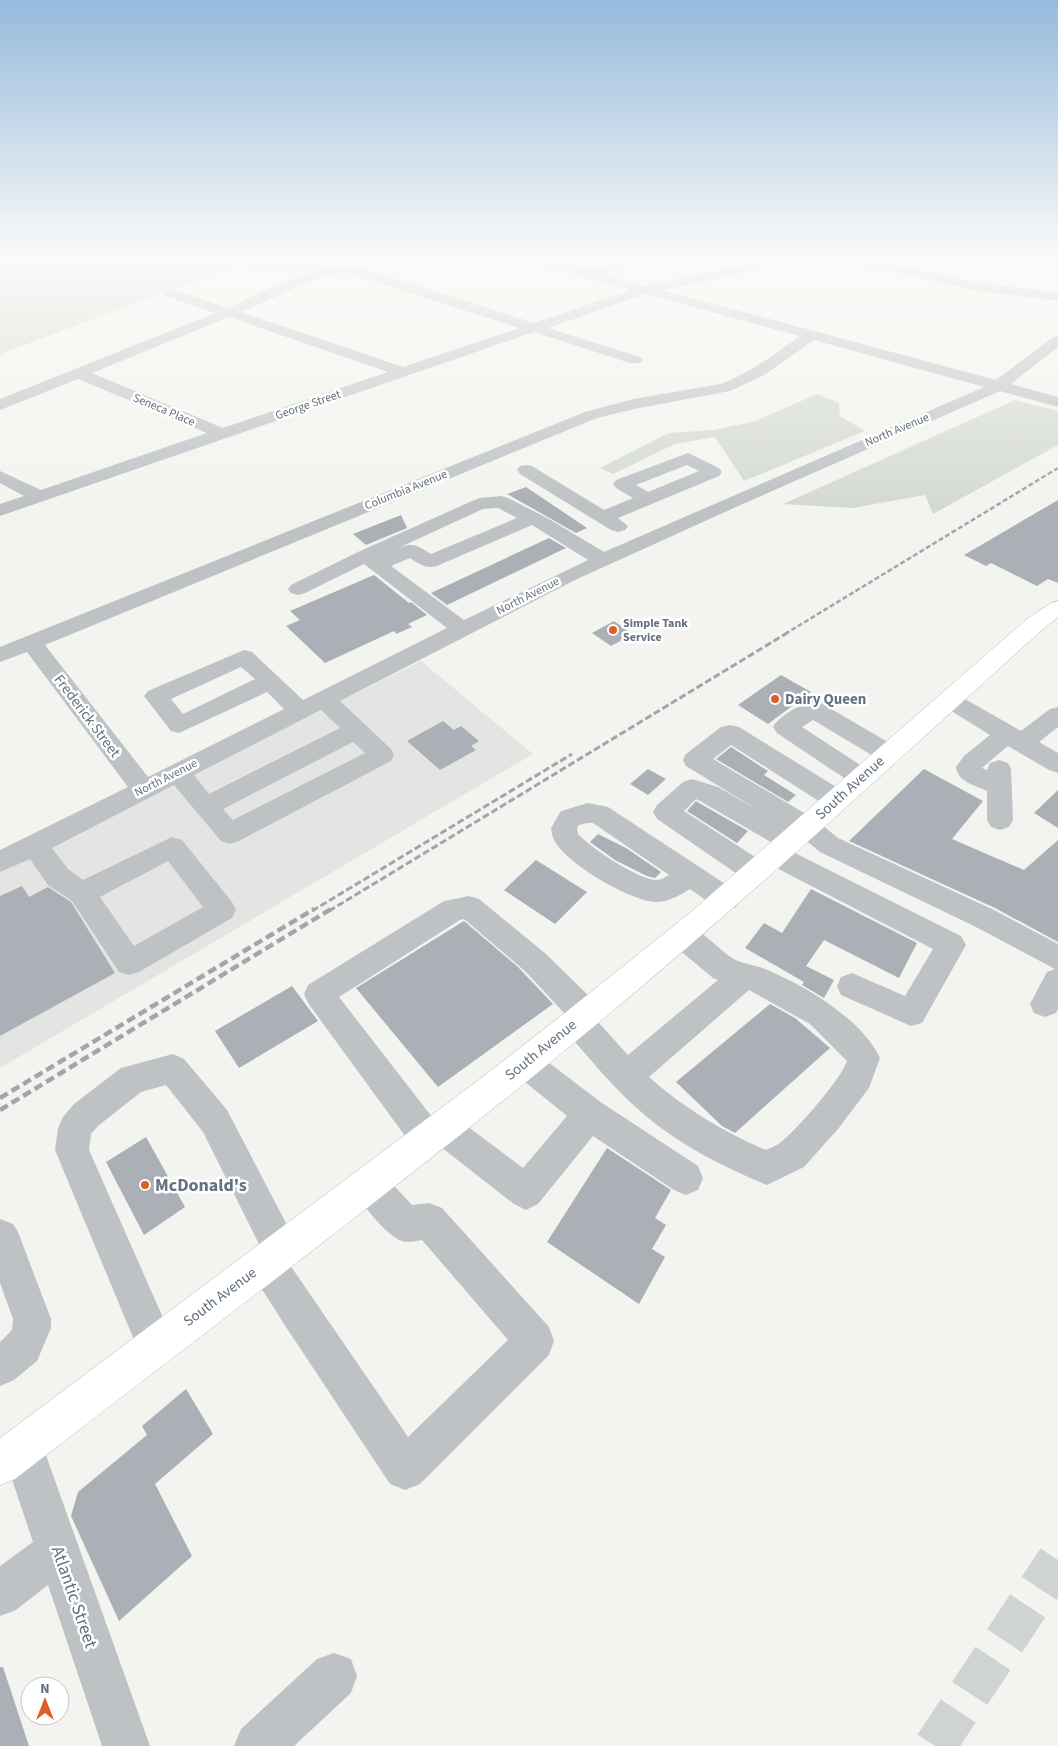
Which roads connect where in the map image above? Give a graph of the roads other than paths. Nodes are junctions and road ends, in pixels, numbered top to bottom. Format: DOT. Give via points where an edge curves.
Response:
graph roads {
  1 [pos="157,341"];
  2 [pos="312,341"];
  3 [pos="493,341"];
  4 [pos="576,341"];
  5 [pos="802,341"];
  6 [pos="835,341"];
  7 [pos="1056,341"];
  8 [pos="635,360"];
  9 [pos="403,372"];
  10 [pos="78,373"];
  11 [pos="999,386"];
  12 [pos="1058,402"];
  13 [pos="0,405"];
  14 [pos="223,434"];
  15 [pos="526,470"];
  16 [pos="0,476"];
  17 [pos="40,497"];
  18 [pos="646,500"];
  19 [pos="0,510"];
  20 [pos="603,517"];
  21 [pos="532,518"];
  22 [pos="643,541"];
  23 [pos="602,560"];
  24 [pos="371,561"];
  25 [pos="298,589"];
  26 [pos="1058,607"];
  27 [pos="462,629"];
  28 [pos="31,642"];
  29 [pos="0,655"];
  30 [pos="271,681"];
  31 [pos="324,699"];
  32 [pos="950,700"];
  33 [pos="300,711"];
  34 [pos="1058,715"];
  35 [pos="356,730"];
  36 [pos="1009,740"];
  37 [pos="889,754"];
  38 [pos="1058,764"];
  39 [pos="178,772"];
  40 [pos="862,778"];
  41 [pos="144,790"];
  42 [pos="837,800"];
  43 [pos="206,807"];
  44 [pos="1000,820"];
  45 [pos="34,844"];
  46 [pos="782,848"];
  47 [pos="0,862"];
  48 [pos="691,874"];
  49 [pos="82,893"];
  50 [pos="726,899"];
  51 [pos="682,936"];
  52 [pos="1058,958"];
  53 [pos="744,976"];
  54 [pos="852,986"];
  55 [pos="581,1018"];
  56 [pos="525,1063"];
  57 [pos="627,1076"];
  58 [pos="590,1114"];
  59 [pos="435,1133"];
  60 [pos="686,1178"];
  61 [pos="369,1184"];
  62 [pos="0,1237"];
  63 [pos="274,1256"];
  64 [pos="156,1345"];
  65 [pos="0,1366"];
  66 [pos="6,1456"];
  67 [pos="58,1550"];
  68 [pos="0,1594"];
  69 [pos="334,1676"];
  70 [pos="126,1746"];
  71 [pos="258,1746"];
  1 -- 10 [label="street"];
  2 -- 9 [label="street"];
  3 -- 9 [label="street, George Street"];
  4 -- 8 [label="street"];
  5 -- 28 [label="street, Columbia Avenue" via="737,384 626,405 591,415"];
  6 -- 11 [label="street"];
  7 -- 11 [label="street, North Avenue"];
  9 -- 14 [label="street, George Street"];
  10 -- 13 [label="street"];
  10 -- 14 [label="street, Seneca Place"];
  11 -- 12 [label="street"];
  11 -- 22 [label="street, North Avenue"];
  14 -- 17 [label="street, George Street"];
  15 -- 20 [label="street"];
  16 -- 17 [label="street"];
  17 -- 19 [label="street, George Street"];
  18 -- 20 [label="street"];
  20 -- 22 [label="street"];
  21 -- 23 [label="street"];
  21 -- 24 [label="street" via="430,562 411,550"];
  21 -- 24 [label="street" via="505,503 479,504"];
  22 -- 23 [label="street, North Avenue"];
  23 -- 27 [label="street, North Avenue"];
  24 -- 25 [label="street"];
  24 -- 27 [label="street"];
  26 -- 32 [label="main road, South Avenue"];
  27 -- 31 [label="street, North Avenue"];
  28 -- 29 [label="street, Columbia Avenue"];
  28 -- 41 [label="street, Frederick Street"];
  30 -- 33 [label="street"];
  31 -- 33 [label="street, North Avenue"];
  31 -- 35 [label="street"];
  32 -- 36 [label="street"];
  32 -- 37 [label="main road, South Avenue"];
  33 -- 39 [label="street, North Avenue"];
  34 -- 36 [label="street" via="1033,734"];
  35 -- 43 [label="street"];
  35 -- 43 [label="street" via="382,755 230,834"];
  36 -- 38 [label="street"];
  36 -- 44 [label="street" via="999,786"];
  37 -- 40 [label="main road, South Avenue"];
  37 -- 40 [label="street" via="812,709 785,727"];
  39 -- 41 [label="street, North Avenue"];
  39 -- 43 [label="street"];
  40 -- 42 [label="main road, South Avenue"];
  41 -- 45 [label="street, North Avenue"];
  42 -- 46 [label="main road, South Avenue"];
  42 -- 46 [label="street" via="730,734 695,760"];
  45 -- 47 [label="street, North Avenue"];
  45 -- 49 [label="street" via="58,877"];
  46 -- 50 [label="main road, South Avenue"];
  46 -- 52 [label="street" via="829,845 984,918"];
  46 -- 54 [label="street" via="951,945 911,1013"];
  48 -- 50 [label="street"];
  49 -- 49 [label="street" via="172,847 222,910 129,963"];
  50 -- 51 [label="main road, South Avenue"];
  51 -- 53 [label="street" via="724,969"];
  51 -- 55 [label="main road, South Avenue"];
  53 -- 57 [label="street"];
  53 -- 57 [label="street" via="756,979 821,1014 864,1058 858,1077 792,1155 767,1168 738,1156 671,1115"];
  55 -- 56 [label="main road, South Avenue"];
  55 -- 57 [label="street"];
  55 -- 59 [label="street" via="536,963 469,907 454,909 320,994"];
  56 -- 58 [label="street"];
  56 -- 59 [label="main road, South Avenue"];
  58 -- 59 [label="street" via="526,1192"];
  58 -- 60 [label="street"];
  59 -- 61 [label="main road, South Avenue"];
  61 -- 63 [label="main road, South Avenue"];
  61 -- 63 [label="street" via="405,1224 429,1220 535,1341 406,1469 297,1311"];
  62 -- 65 [label="street" via="32,1319 28,1342"];
  63 -- 64 [label="main road, South Avenue"];
  63 -- 64 [label="street" via="214,1121 173,1069 132,1079 74,1128 72,1150"];
  64 -- 66 [label="main road, South Avenue"];
  66 -- 67 [label="street, Atlantic Street"];
  67 -- 68 [label="street"];
  67 -- 70 [label="street, Atlantic Street"];
  69 -- 71 [label="street"];
}
